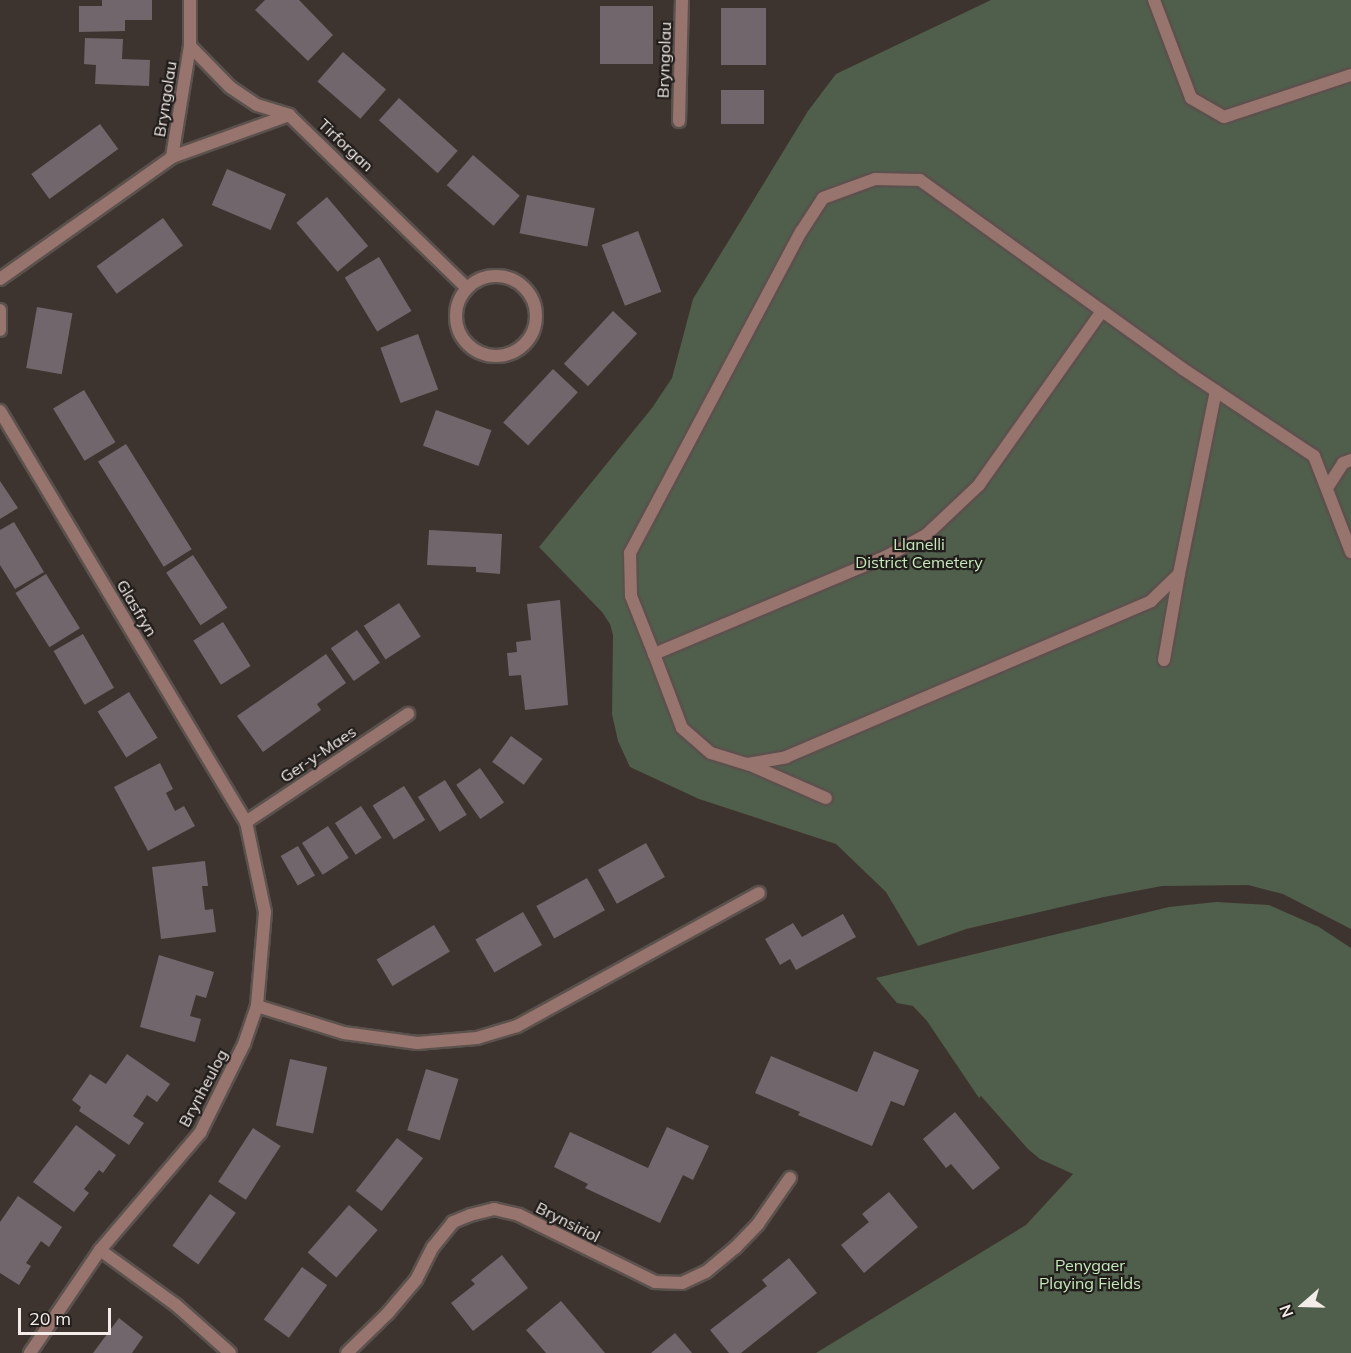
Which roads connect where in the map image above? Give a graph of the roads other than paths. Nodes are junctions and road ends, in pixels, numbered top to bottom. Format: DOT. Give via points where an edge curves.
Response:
graph roads {
  1 [pos="190,0"];
  2 [pos="682,0"];
  3 [pos="1154,0"];
  4 [pos="190,46"];
  5 [pos="1351,75"];
  6 [pos="290,115"];
  7 [pos="679,121"];
  8 [pos="172,157"];
  9 [pos="0,279"];
  10 [pos="467,288"];
  11 [pos="0,310"];
  12 [pos="1102,311"];
  13 [pos="0,330"];
  14 [pos="1216,391"];
  15 [pos="0,411"];
  16 [pos="1351,460"];
  17 [pos="1327,488"];
  18 [pos="1351,552"];
  19 [pos="1179,574"];
  20 [pos="654,654"];
  21 [pos="1164,660"];
  22 [pos="408,714"];
  23 [pos="748,764"];
  24 [pos="826,798"];
  25 [pos="246,822"];
  26 [pos="759,893"];
  27 [pos="257,1006"];
  28 [pos="790,1178"];
  29 [pos="100,1250"];
  30 [pos="30,1353"];
  31 [pos="230,1353"];
  32 [pos="346,1353"];
  1 -- 4 [label="street, Bryngolau"];
  2 -- 7 [label="street, Bryngolau"];
  3 -- 5 [label="street" via="1191,98 1224,117"];
  4 -- 6 [label="street, Bryngolau" via="230,87 257,105"];
  4 -- 8 [label="street, Bryngolau"];
  6 -- 8 [label="street"];
  6 -- 10 [label="street, Tirforgan"];
  8 -- 9 [label="street"];
  10 -- 10 [label="street" via="489,277 512,279 522,286 534,307 536,321 524,345 499,356 472,349 457,327 456,313"];
  11 -- 13 [label="street"];
  12 -- 14 [label="street"];
  12 -- 20 [label="street" via="979,485 926,535 885,557"];
  12 -- 20 [label="street" via="920,180 875,179 823,198 801,232 630,553 631,596"];
  14 -- 17 [label="street" via="1314,456"];
  14 -- 19 [label="street"];
  15 -- 25 [label="street, Glasfryn"];
  16 -- 17 [label="street" via="1342,463"];
  17 -- 18 [label="street"];
  19 -- 21 [label="street"];
  19 -- 23 [label="street" via="1151,601 786,757"];
  20 -- 23 [label="street" via="682,728 711,753"];
  22 -- 25 [label="street, Ger-y-Maes"];
  23 -- 24 [label="street"];
  25 -- 27 [label="street, Brynheulog" via="265,912"];
  26 -- 27 [label="street" via="517,1026 477,1038 417,1043 344,1033"];
  27 -- 29 [label="street, Brynheulog" via="244,1044 200,1133"];
  28 -- 32 [label="street, Brynsiriol" via="758,1224 735,1248 706,1272 682,1283 655,1282 519,1215 495,1209 470,1215 453,1222 434,1246 416,1280"];
  29 -- 30 [label="street, Brynheulog"];
  29 -- 31 [label="street" via="176,1305"];
}
